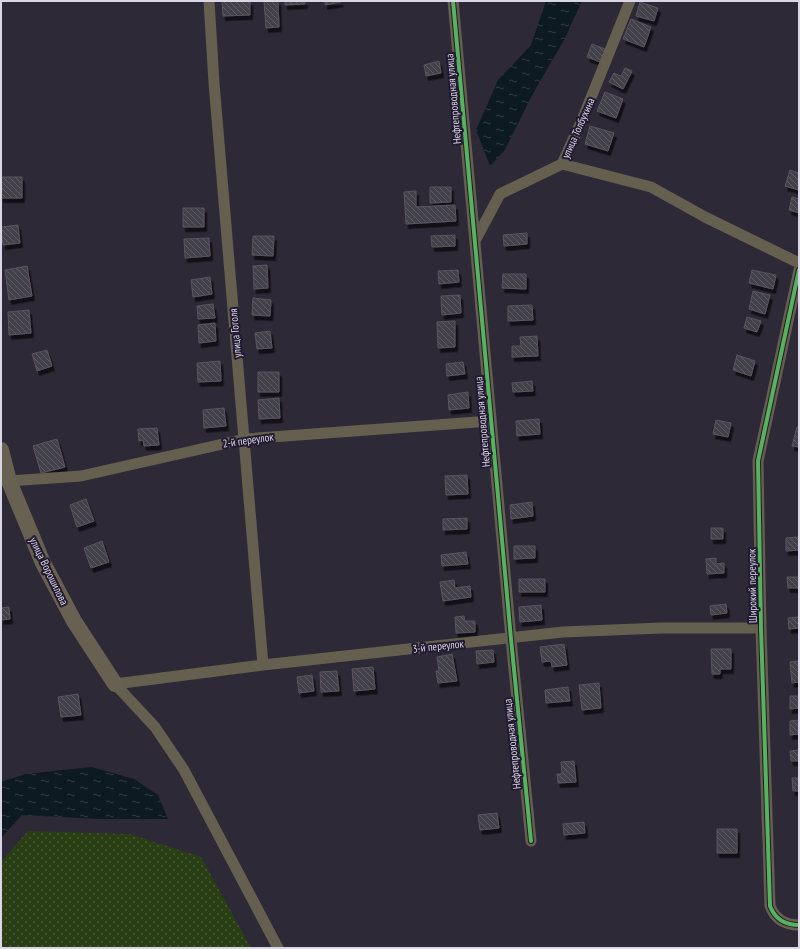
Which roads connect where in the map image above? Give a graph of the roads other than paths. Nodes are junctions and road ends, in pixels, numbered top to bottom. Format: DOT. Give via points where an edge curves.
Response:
graph roads {
  1 [pos="209,1"];
  2 [pos="453,1"];
  3 [pos="630,1"];
  4 [pos="562,164"];
  5 [pos="475,241"];
  6 [pos="799,263"];
  7 [pos="799,270"];
  8 [pos="491,421"];
  9 [pos="245,438"];
  10 [pos="1,453"];
  11 [pos="9,481"];
  12 [pos="761,628"];
  13 [pos="511,639"];
  14 [pos="263,665"];
  15 [pos="115,684"];
  16 [pos="532,841"];
  17 [pos="799,925"];
  18 [pos="278,948"];
  1 -- 9 [label="street, улица Гоголя"];
  2 -- 5 [label="street, Нефтепроводная улица"];
  3 -- 4 [label="street, улица Толбухина"];
  4 -- 5 [label="street, улица Толбухина" via="500,194"];
  4 -- 6 [label="street" via="651,187 705,217"];
  5 -- 8 [label="street, Нефтепроводная улица"];
  7 -- 12 [label="street, Широкий переулок" via="758,461"];
  8 -- 9 [label="street, 2-й переулок"];
  8 -- 13 [label="street, Нефтепроводная улица"];
  9 -- 11 [label="street, 2-й переулок" via="81,476"];
  9 -- 14 [label="street, улица Гоголя"];
  10 -- 11 [label="street, улица Ворошилова"];
  11 -- 15 [label="street, улица Ворошилова" via="43,563 74,621"];
  12 -- 13 [label="street, 3-й переулок" via="646,628 563,632"];
  12 -- 17 [label="street, Широкий переулок" via="770,906 777,918 790,925"];
  13 -- 14 [label="street, 3-й переулок"];
  13 -- 16 [label="street, Нефтепроводная улица"];
  14 -- 15 [label="street, 3-й переулок"];
  15 -- 18 [label="street" via="155,727 184,770"];
}
